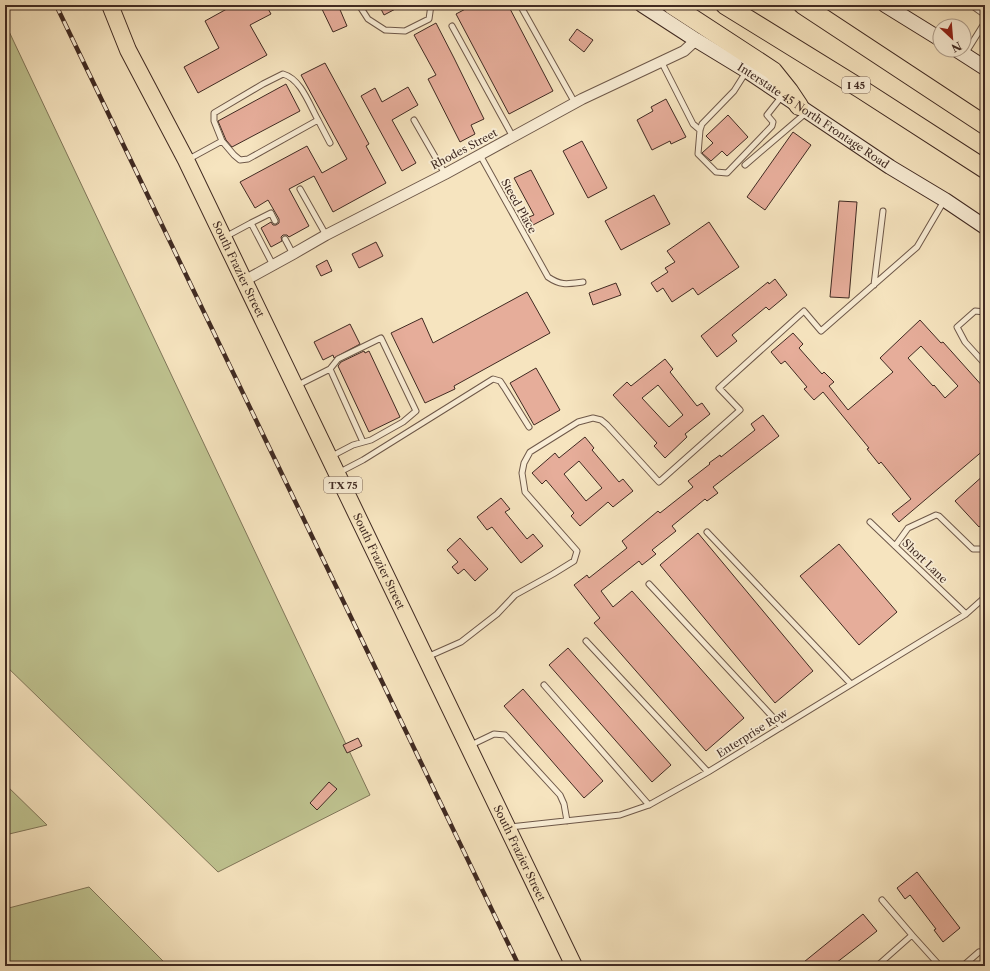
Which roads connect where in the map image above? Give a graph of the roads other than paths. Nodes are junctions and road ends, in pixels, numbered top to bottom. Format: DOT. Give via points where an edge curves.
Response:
graph roads {
  1 [pos="110,5"];
  2 [pos="360,5"];
  3 [pos="431,5"];
  4 [pos="520,5"];
  5 [pos="642,5"];
  6 [pos="672,5"];
  7 [pos="725,5"];
  8 [pos="803,5"];
  9 [pos="885,5"];
  10 [pos="971,5"];
  11 [pos="985,15"];
  12 [pos="985,22"];
  13 [pos="452,26"];
  14 [pos="932,34"];
  15 [pos="972,38"];
  16 [pos="696,40"];
  17 [pos="970,58"];
  18 [pos="661,61"];
  19 [pos="985,68"];
  20 [pos="747,71"];
  21 [pos="782,96"];
  22 [pos="575,103"];
  23 [pos="804,109"];
  24 [pos="318,120"];
  25 [pos="414,120"];
  26 [pos="985,125"];
  27 [pos="700,130"];
  28 [pos="513,137"];
  29 [pos="222,141"];
  30 [pos="330,143"];
  31 [pos="480,155"];
  32 [pos="186,160"];
  33 [pos="745,165"];
  34 [pos="985,169"];
  35 [pos="445,174"];
  36 [pos="300,190"];
  37 [pos="945,200"];
  38 [pos="883,211"];
  39 [pos="275,220"];
  40 [pos="251,223"];
  41 [pos="985,227"];
  42 [pos="326,235"];
  43 [pos="224,238"];
  44 [pos="285,239"];
  45 [pos="293,254"];
  46 [pos="273,265"];
  47 [pos="244,281"];
  48 [pos="583,282"];
  49 [pos="874,285"];
  50 [pos="985,312"];
  51 [pos="985,364"];
  52 [pos="330,369"];
  53 [pos="295,386"];
  54 [pos="529,427"];
  55 [pos="362,442"];
  56 [pos="329,458"];
  57 [pos="337,474"];
  58 [pos="870,522"];
  59 [pos="707,532"];
  60 [pos="895,546"];
  61 [pos="985,549"];
  62 [pos="648,584"];
  63 [pos="985,597"];
  64 [pos="966,614"];
  65 [pos="586,641"];
  66 [pos="426,658"];
  67 [pos="851,684"];
  68 [pos="544,685"];
  69 [pos="782,727"];
  70 [pos="468,747"];
  71 [pos="708,772"];
  72 [pos="649,805"];
  73 [pos="567,821"];
  74 [pos="507,827"];
  75 [pos="882,900"];
  76 [pos="912,936"];
  77 [pos="979,952"];
  78 [pos="574,966"];
  79 [pos="877,966"];
  80 [pos="940,966"];
  81 [pos="963,966"];
  1 -- 32 [label="main road, South Frazier Street / TX 75" via="128,50"];
  2 -- 3 [label="lane" via="368,18 385,30 405,31 429,19"];
  4 -- 22 [label="lane"];
  5 -- 16 [label="main road, Interstate 45 North Frontage Road"];
  6 -- 23 [label="highway" via="773,71"];
  7 -- 34 [label="highway, I 45"];
  8 -- 26 [label="highway"];
  9 -- 14 [label="main road"];
  10 -- 11 [label="lane"];
  12 -- 15 [label="lane"];
  13 -- 28 [label="lane"];
  16 -- 18 [label="street, Rhodes Street" via="684,50"];
  16 -- 20 [label="main road, Interstate 45 North Frontage Road"];
  17 -- 19 [label="main road"];
  18 -- 22 [label="street, Rhodes Street"];
  18 -- 27 [label="lane" via="693,124"];
  20 -- 21 [label="main road, Interstate 45 North Frontage Road"];
  20 -- 27 [label="lane" via="734,91 702,124"];
  21 -- 23 [label="main road, Interstate 45 North Frontage Road"];
  21 -- 27 [label="lane" via="767,116 773,122 772,126 727,173 716,172 698,154"];
  22 -- 28 [label="street, Rhodes Street"];
  23 -- 33 [label="lane"];
  23 -- 37 [label="main road, Interstate 45 North Frontage Road" via="890,167"];
  24 -- 29 [label="lane" via="248,159 240,160"];
  24 -- 29 [label="lane" via="298,84 290,76 283,74 214,113"];
  24 -- 30 [label="lane"];
  25 -- 35 [label="lane"];
  28 -- 31 [label="street, Rhodes Street"];
  29 -- 32 [label="lane"];
  31 -- 35 [label="street, Rhodes Street"];
  31 -- 48 [label="lane, Steed Place" via="548,277 556,282"];
  32 -- 43 [label="main road, South Frazier Street / TX 75"];
  35 -- 42 [label="street, Rhodes Street"];
  36 -- 42 [label="lane"];
  37 -- 41 [label="main road, Interstate 45 North Frontage Road"];
  37 -- 49 [label="lane" via="917,247"];
  38 -- 49 [label="lane"];
  39 -- 40 [label="lane" via="271,213"];
  40 -- 43 [label="lane"];
  40 -- 46 [label="lane"];
  42 -- 45 [label="street, Rhodes Street"];
  43 -- 47 [label="main road, South Frazier Street / TX 75"];
  44 -- 45 [label="lane"];
  45 -- 46 [label="street, Rhodes Street"];
  46 -- 47 [label="street, Rhodes Street"];
  47 -- 53 [label="main road, South Frazier Street / TX 75"];
  49 -- 66 [label="lane" via="822,331 804,311 719,388 740,410 659,482 607,425 593,418 570,427 530,452 522,473 525,492 577,551 574,561 515,595 497,614 461,642"];
  50 -- 51 [label="lane" via="975,311 957,327 965,342"];
  52 -- 53 [label="lane"];
  52 -- 55 [label="lane"];
  52 -- 55 [label="lane" via="338,359 381,338 416,411 403,422 371,440"];
  53 -- 56 [label="main road, South Frazier Street / TX 75"];
  54 -- 57 [label="lane" via="500,381 493,379"];
  55 -- 56 [label="lane"];
  56 -- 57 [label="main road, South Frazier Street / TX 75"];
  57 -- 66 [label="main road, South Frazier Street / TX 75"];
  58 -- 60 [label="lane, Short Lane"];
  59 -- 67 [label="lane"];
  60 -- 61 [label="lane" via="908,528 936,515 972,549"];
  60 -- 64 [label="lane, Short Lane"];
  62 -- 69 [label="lane"];
  63 -- 64 [label="lane, Enterprise Row"];
  64 -- 67 [label="lane, Enterprise Row"];
  65 -- 71 [label="lane"];
  66 -- 70 [label="main road, South Frazier Street / TX 75"];
  67 -- 69 [label="lane, Enterprise Row"];
  68 -- 72 [label="lane"];
  69 -- 71 [label="lane, Enterprise Row"];
  70 -- 73 [label="lane" via="494,734 505,735 560,795"];
  70 -- 74 [label="main road, South Frazier Street / TX 75"];
  71 -- 72 [label="lane, Enterprise Row"];
  72 -- 73 [label="lane, Enterprise Row" via="620,815"];
  73 -- 74 [label="lane, Enterprise Row"];
  74 -- 78 [label="main road, South Frazier Street / TX 75"];
  75 -- 76 [label="lane"];
  76 -- 79 [label="lane"];
  76 -- 80 [label="lane"];
  77 -- 81 [label="lane"];
}
